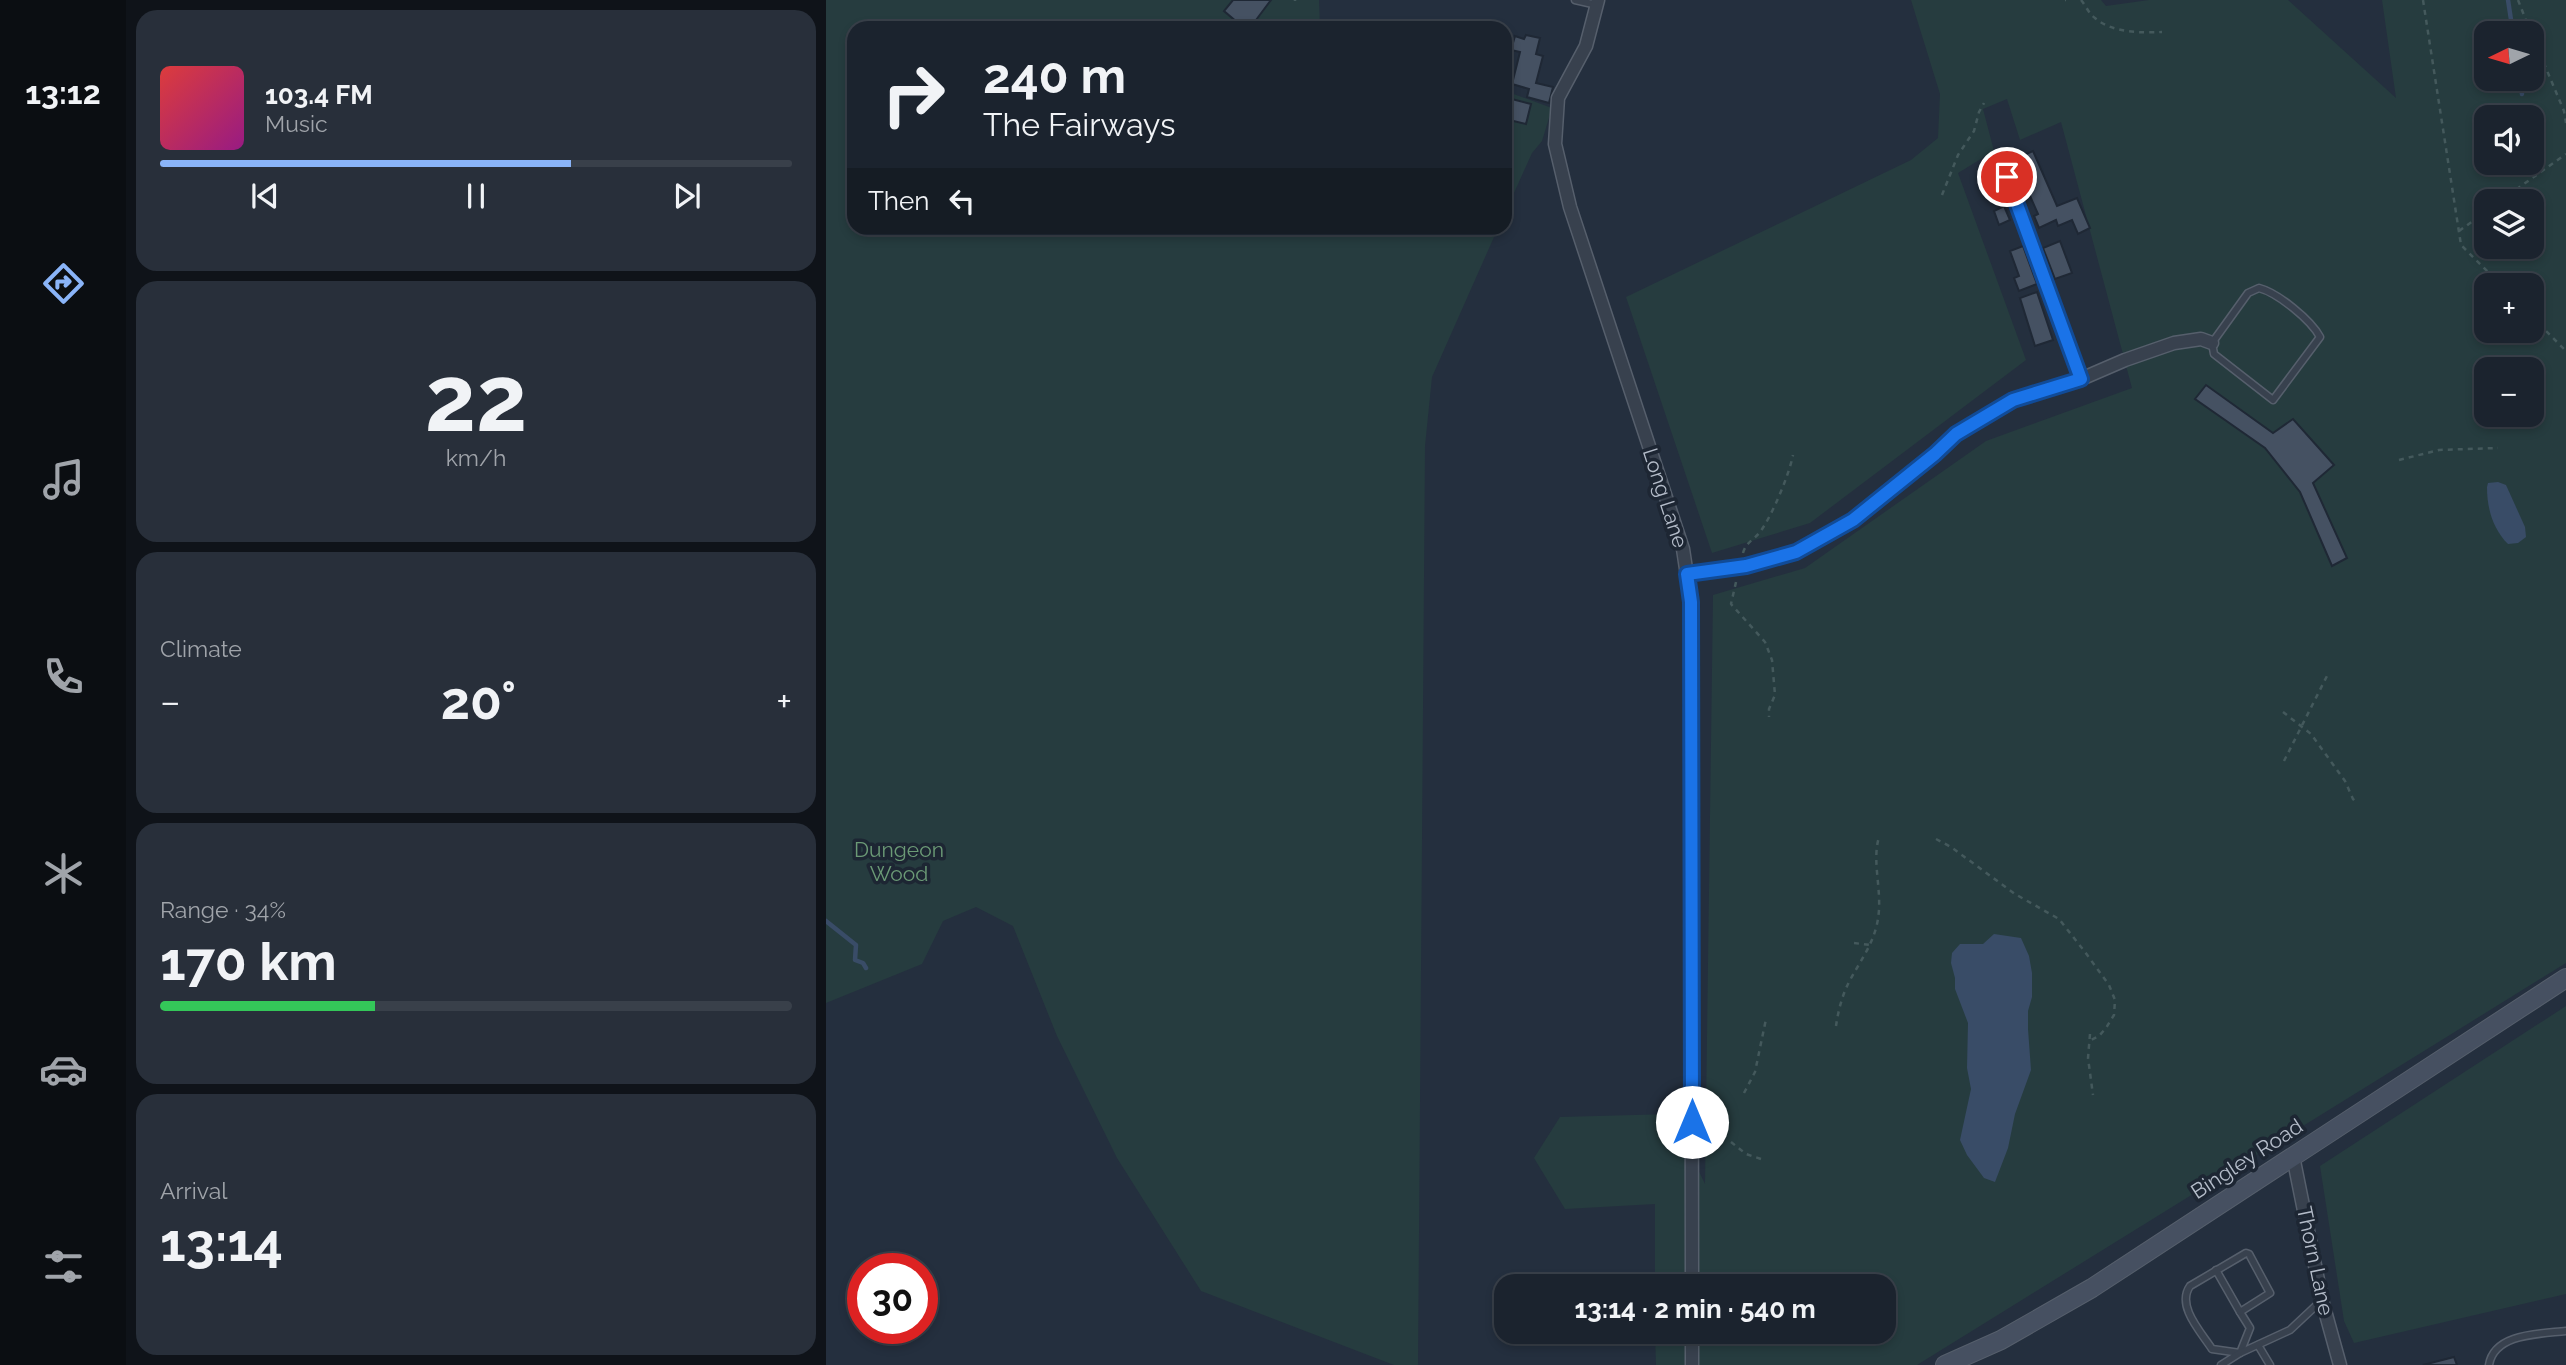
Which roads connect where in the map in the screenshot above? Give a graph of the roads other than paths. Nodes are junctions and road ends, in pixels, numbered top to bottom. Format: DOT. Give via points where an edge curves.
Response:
graph roads {
  1 [pos="1575,0"];
  2 [pos="1597,3"];
  3 [pos="2007,177"];
  4 [pos="2212,343"];
  5 [pos="2081,379"];
  6 [pos="1687,574"];
  7 [pos="2566,978"];
  8 [pos="2293,1156"];
  9 [pos="2216,1270"];
  10 [pos="1692,1274"];
  11 [pos="2322,1300"];
  12 [pos="2240,1312"];
  13 [pos="2566,1331"];
  14 [pos="1692,1344"];
  15 [pos="2258,1345"];
  16 [pos="2240,1353"];
  17 [pos="2223,1364"];
  18 [pos="1692,1365"];
  19 [pos="1945,1365"];
  20 [pos="2270,1365"];
  21 [pos="2340,1365"];
  22 [pos="2489,1365"];
  1 -- 2 [label="lane"];
  2 -- 6 [label="street, Long Lane" via="1586,46 1558,98 1555,144 1570,207 1683,549"];
  3 -- 5 [label="street"];
  4 -- 4 [label="lane" via="2214,354 2273,400 2320,337 2273,292 2259,288 2248,293"];
  4 -- 5 [label="street" via="2201,339 2174,343"];
  5 -- 6 [label="street" via="2013,400 1956,434 1853,520 1796,552 1746,566"];
  6 -- 10 [label="street, Long Lane" via="1691,602"];
  7 -- 8 [label="main road, Bingley Road"];
  8 -- 11 [label="street, Thorn Lane"];
  8 -- 19 [label="main road, Bingley Road" via="2092,1288 2001,1340"];
  9 -- 12 [label="lane"];
  9 -- 12 [label="lane" via="2249,1254 2270,1293"];
  9 -- 16 [label="lane" via="2190,1286 2185,1304 2212,1349"];
  11 -- 15 [label="lane" via="2290,1330"];
  11 -- 21 [label="street, Thorn Lane"];
  12 -- 16 [label="lane" via="2250,1328"];
  13 -- 22 [label="lane" via="2498,1346"];
  14 -- 18 [label="street"];
  15 -- 16 [label="lane"];
  15 -- 20 [label="lane"];
  16 -- 17 [label="lane"];
}
